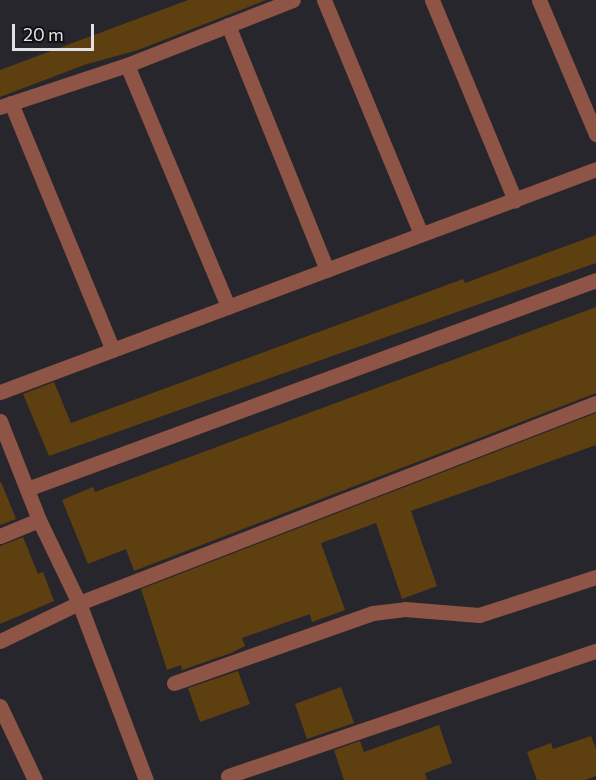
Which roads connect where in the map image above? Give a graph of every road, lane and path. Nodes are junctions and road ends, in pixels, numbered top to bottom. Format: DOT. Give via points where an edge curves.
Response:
graph roads {
  1 [pos="293,0"];
  2 [pos="324,0"];
  3 [pos="432,0"];
  4 [pos="540,0"];
  5 [pos="228,25"];
  6 [pos="128,65"];
  7 [pos="6,105"];
  8 [pos="596,134"];
  9 [pos="596,169"];
  10 [pos="515,200"];
  11 [pos="421,234"];
  12 [pos="327,270"];
  13 [pos="596,280"];
  14 [pos="228,307"];
  15 [pos="113,350"];
  16 [pos="0,392"];
  17 [pos="596,402"];
  18 [pos="1,424"];
  19 [pos="27,489"];
  20 [pos="39,519"];
  21 [pos="0,536"];
  22 [pos="596,577"];
  23 [pos="79,603"];
  24 [pos="0,641"];
  25 [pos="596,651"];
  26 [pos="174,683"];
  27 [pos="0,706"];
  28 [pos="228,776"];
  29 [pos="35,780"];
  30 [pos="146,780"];
  1 -- 5 [label="street"];
  2 -- 11 [label="street"];
  3 -- 10 [label="street"];
  4 -- 8 [label="street"];
  5 -- 6 [label="street"];
  5 -- 12 [label="street"];
  6 -- 7 [label="street"];
  6 -- 14 [label="street"];
  7 -- 15 [label="street"];
  9 -- 10 [label="street"];
  10 -- 11 [label="street"];
  11 -- 12 [label="street"];
  12 -- 14 [label="street"];
  13 -- 19 [label="street"];
  14 -- 15 [label="street"];
  15 -- 16 [label="street"];
  17 -- 23 [label="street"];
  18 -- 19 [label="street"];
  19 -- 20 [label="street"];
  20 -- 21 [label="street"];
  20 -- 23 [label="street"];
  22 -- 26 [label="street" via="479,615 405,609 373,613"];
  23 -- 24 [label="street"];
  23 -- 30 [label="street"];
  25 -- 28 [label="street"];
  27 -- 29 [label="street"];
}
